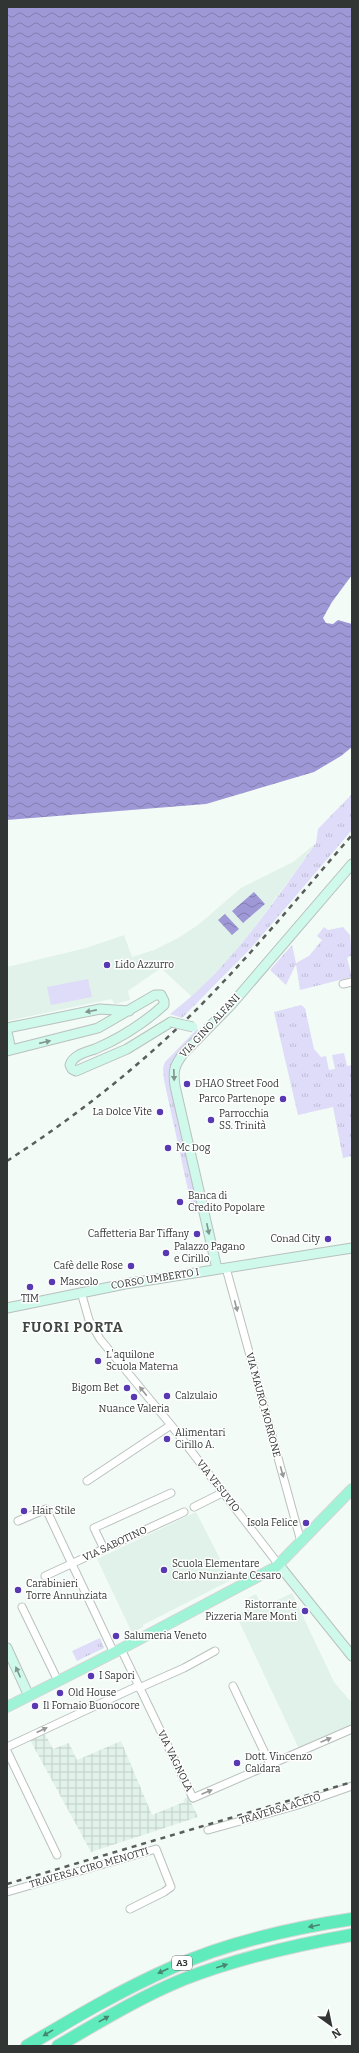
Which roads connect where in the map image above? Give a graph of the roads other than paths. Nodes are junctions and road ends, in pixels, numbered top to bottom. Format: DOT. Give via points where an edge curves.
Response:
graph roads {
  1 [pos="352,864"];
  2 [pos="352,982"];
  3 [pos="344,984"];
  4 [pos="129,1011"];
  5 [pos="7,1028"];
  6 [pos="7,1032"];
  7 [pos="204,1034"];
  8 [pos="9,1051"];
  9 [pos="352,1248"];
  10 [pos="226,1268"];
  11 [pos="217,1269"];
  12 [pos="82,1292"];
  13 [pos="7,1308"];
  14 [pos="171,1425"];
  15 [pos="87,1481"];
  16 [pos="352,1489"];
  17 [pos="224,1492"];
  18 [pos="171,1493"];
  19 [pos="194,1507"];
  20 [pos="184,1512"];
  21 [pos="18,1521"];
  22 [pos="303,1541"];
  23 [pos="104,1549"];
  24 [pos="71,1564"];
  25 [pos="279,1564"];
  26 [pos="45,1576"];
  27 [pos="22,1607"];
  28 [pos="7,1648"];
  29 [pos="118,1651"];
  30 [pos="215,1651"];
  31 [pos="352,1656"];
  32 [pos="58,1681"];
  33 [pos="233,1686"];
  34 [pos="139,1687"];
  35 [pos="29,1696"];
  36 [pos="7,1707"];
  37 [pos="352,1729"];
  38 [pos="7,1746"];
  39 [pos="7,1751"];
  40 [pos="270,1764"];
  41 [pos="352,1786"];
  42 [pos="208,1830"];
  43 [pos="57,1855"];
  44 [pos="7,1892"];
  45 [pos="130,1909"];
  46 [pos="352,1919"];
  47 [pos="352,1935"];
  48 [pos="27,2046"];
  49 [pos="58,2046"];
  1 -- 7 [label="street, VIA GINO ALFANI"];
  2 -- 3 [label="street"];
  4 -- 5 [label="street, one-way" via="100,1009"];
  4 -- 7 [label="street, bridge" via="155,995 161,995 164,1001 164,1005 126,1035 79,1055 71,1061 72,1069 76,1071 118,1053 171,1022 193,1027"];
  8 -- 4 [label="street, one-way" via="98,1028"];
  6 -- 8 [label="street"];
  7 -- 11 [label="street, VIA GINO ALFANI, one-way" via="183,1054 173,1072"];
  9 -- 10 [label="street, CORSO UMBERTO I"];
  10 -- 11 [label="street, CORSO UMBERTO I"];
  10 -- 22 [label="street, VIA MAURO MORRONE, one-way" via="300,1538"];
  11 -- 12 [label="street, CORSO UMBERTO I"];
  12 -- 13 [label="street, CORSO UMBERTO I"];
  14 -- 12 [label="street, VIA VESUVIO, one-way" via="93,1329"];
  14 -- 15 [label="street"];
  14 -- 17 [label="street, VIA VESUVIO"];
  16 -- 22 [label="main road"];
  17 -- 19 [label="street"];
  17 -- 25 [label="street, VIA VESUVIO"];
  18 -- 23 [label="street" via="94,1528"];
  20 -- 23 [label="street, VIA SABOTINO"];
  21 -- 24 [label="street" via="46,1508"];
  22 -- 25 [label="main road"];
  23 -- 24 [label="street, VIA SABOTINO"];
  24 -- 26 [label="street, VIA SABOTINO"];
  24 -- 29 [label="street"];
  25 -- 29 [label="main road"];
  25 -- 31 [label="street, VIA VESUVIO"];
  27 -- 32 [label="street"];
  35 -- 28 [label="street, one-way"];
  29 -- 32 [label="main road"];
  29 -- 34 [label="street"];
  30 -- 34 [label="street" via="184,1668"];
  32 -- 35 [label="main road"];
  33 -- 40 [label="street"];
  38 -- 34 [label="street, one-way"];
  34 -- 40 [label="street, VIA VAGNOLA, one-way" via="193,1798"];
  35 -- 36 [label="main road"];
  40 -- 37 [label="street, VIA VAGNOLA, one-way"];
  39 -- 43 [label="street"];
  41 -- 42 [label="street, TRAVERSA ACETO" via="298,1805"];
  44 -- 45 [label="street, TRAVERSA CIRO MENOTTI" via="156,1849 171,1887"];
  46 -- 48 [label="highway, A3, one-way" via="260,1938 172,1967 114,1996"];
  49 -- 47 [label="highway, A3, one-way" via="122,2009 191,1977 254,1957"];
}
